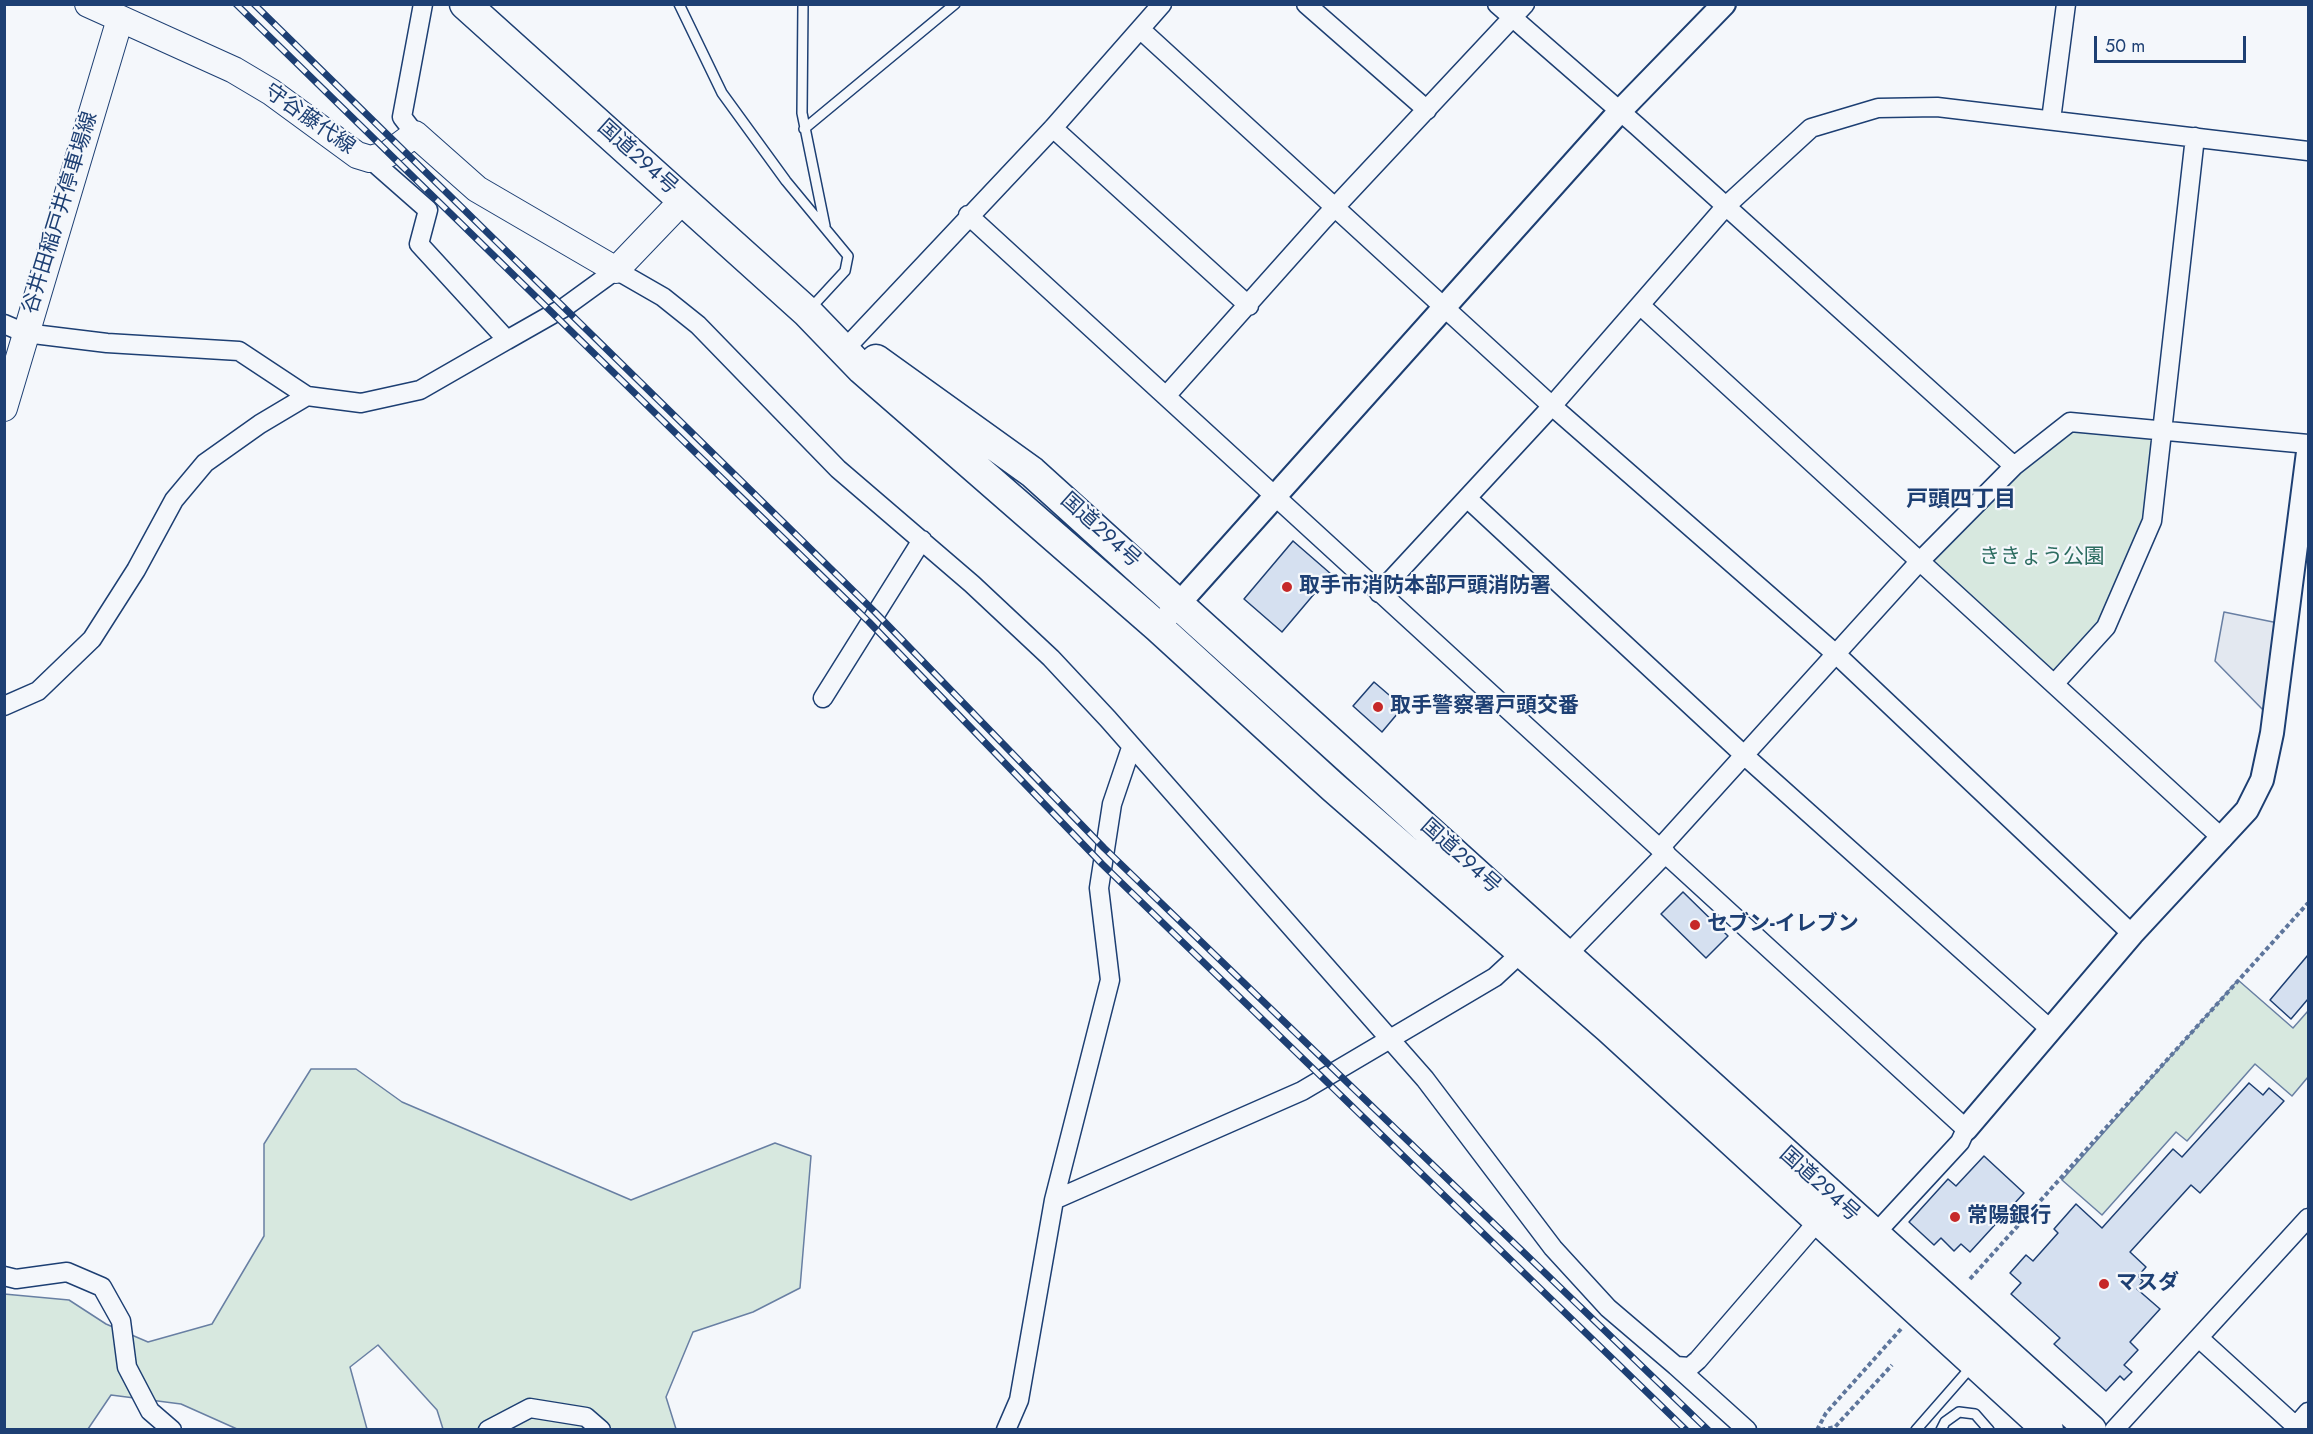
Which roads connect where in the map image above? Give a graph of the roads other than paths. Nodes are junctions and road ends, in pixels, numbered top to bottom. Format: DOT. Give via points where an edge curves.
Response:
graph roads {
  1 [pos="423,4"];
  2 [pos="465,4"];
  3 [pos="679,4"];
  4 [pos="803,4"];
  5 [pos="955,4"];
  6 [pos="1162,4"];
  7 [pos="1306,4"];
  8 [pos="1497,4"];
  9 [pos="1525,4"];
  10 [pos="1724,4"];
  11 [pos="2066,4"];
  12 [pos="103,10"];
  13 [pos="1512,18"];
  14 [pos="1140,29"];
  15 [pos="1427,110"];
  16 [pos="1620,111"];
  17 [pos="2051,120"];
  18 [pos="1053,128"];
  19 [pos="804,129"];
  20 [pos="415,134"];
  21 [pos="2195,137"];
  22 [pos="2308,151"];
  23 [pos="370,159"];
  24 [pos="684,199"];
  25 [pos="1726,206"];
  26 [pos="1335,208"];
  27 [pos="968,216"];
  28 [pos="825,228"];
  29 [pos="616,270"];
  30 [pos="1640,305"];
  31 [pos="1249,306"];
  32 [pos="1444,307"];
  33 [pos="807,312"];
  34 [pos="15,328"];
  35 [pos="507,340"];
  36 [pos="848,346"];
  37 [pos="307,396"];
  38 [pos="1166,396"];
  39 [pos="1552,405"];
  40 [pos="4,408"];
  41 [pos="2164,429"];
  42 [pos="2308,444"];
  43 [pos="2308,452"];
  44 [pos="2014,466"];
  45 [pos="1274,496"];
  46 [pos="1467,498"];
  47 [pos="922,540"];
  48 [pos="1919,562"];
  49 [pos="1379,593"];
  50 [pos="1181,603"];
  51 [pos="1158,627"];
  52 [pos="1837,655"];
  53 [pos="2055,683"];
  54 [pos="823,698"];
  55 [pos="4,706"];
  56 [pos="1131,748"];
  57 [pos="1745,756"];
  58 [pos="2223,839"];
  59 [pos="1663,851"];
  60 [pos="2132,934"];
  61 [pos="1522,952"];
  62 [pos="1567,955"];
  63 [pos="2050,1029"];
  64 [pos="1391,1040"];
  65 [pos="1966,1129"];
  66 [pos="1054,1200"];
  67 [pos="1828,1210"];
  68 [pos="2308,1218"];
  69 [pos="1875,1235"];
  70 [pos="4,1276"];
  71 [pos="2199,1338"];
  72 [pos="1984,1352"];
  73 [pos="1676,1366"];
  74 [pos="2302,1423"];
  75 [pos="172,1430"];
  76 [pos="488,1430"];
  77 [pos="601,1430"];
  78 [pos="1006,1430"];
  79 [pos="1747,1430"];
  80 [pos="1916,1430"];
  81 [pos="1941,1430"];
  82 [pos="1989,1430"];
  83 [pos="2048,1430"];
  84 [pos="2091,1430"];
  85 [pos="2114,1430"];
  1 -- 20 [label="street" via="402,117"];
  2 -- 24 [label="highway, 国道294号"];
  3 -- 28 [label="lane" via="722,93"];
  4 -- 19 [label="lane"];
  5 -- 19 [label="lane"];
  6 -- 14 [label="street"];
  7 -- 15 [label="street"];
  8 -- 13 [label="street"];
  9 -- 13 [label="street"];
  10 -- 16 [label="street"];
  11 -- 17 [label="street"];
  12 -- 23 [label="main road, 守谷藤代線" via="234,70 357,155"];
  12 -- 34 [label="main road, 谷井田稲戸井停車場線"];
  13 -- 15 [label="street"];
  13 -- 16 [label="street"];
  14 -- 18 [label="street"];
  14 -- 26 [label="street"];
  15 -- 26 [label="street"];
  16 -- 25 [label="street"];
  16 -- 32 [label="street"];
  17 -- 21 [label="street"];
  17 -- 25 [label="street" via="1937,107 1878,108 1811,128"];
  18 -- 27 [label="street"];
  18 -- 31 [label="street"];
  19 -- 28 [label="lane"];
  20 -- 23 [label="main road, 守谷藤代線" via="388,154"];
  20 -- 29 [label="main road" via="477,189"];
  21 -- 22 [label="street"];
  21 -- 41 [label="street"];
  23 -- 35 [label="street" via="429,210 419,244"];
  24 -- 29 [label="main road"];
  24 -- 33 [label="highway, 国道294号"];
  25 -- 30 [label="street"];
  25 -- 44 [label="street"];
  26 -- 31 [label="street"];
  26 -- 32 [label="street"];
  27 -- 36 [label="street"];
  27 -- 38 [label="street"];
  28 -- 33 [label="lane" via="848,255 845,271"];
  29 -- 35 [label="street" via="565,307"];
  29 -- 47 [label="street" via="663,297 698,325 838,469"];
  30 -- 39 [label="street"];
  30 -- 48 [label="street"];
  31 -- 38 [label="street"];
  32 -- 39 [label="street"];
  32 -- 45 [label="street"];
  33 -- 36 [label="highway, 国道294号"];
  34 -- 37 [label="street" via="107,343 239,351"];
  34 -- 40 [label="main road, 谷井田稲戸井停車場線"];
  35 -- 37 [label="street" via="420,390 361,403"];
  36 -- 50 [label="highway, 国道294号" via="1032,472"];
  36 -- 51 [label="highway, 国道294号"];
  37 -- 55 [label="street" via="205,463 174,500 92,639 38,691"];
  38 -- 45 [label="street"];
  39 -- 46 [label="street"];
  39 -- 52 [label="street"];
  41 -- 42 [label="street"];
  41 -- 44 [label="street" via="2070,422"];
  41 -- 53 [label="street" via="2152,521 2106,627"];
  43 -- 58 [label="street" via="2274,722 2262,780 2247,810"];
  44 -- 48 [label="street"];
  45 -- 49 [label="street"];
  45 -- 50 [label="street"];
  46 -- 49 [label="street"];
  46 -- 57 [label="street"];
  47 -- 54 [label="street"];
  47 -- 56 [label="street" via="1051,658"];
  48 -- 52 [label="street"];
  48 -- 53 [label="street"];
  49 -- 59 [label="street"];
  50 -- 51 [label="street"];
  50 -- 62 [label="highway, 国道294号"];
  51 -- 61 [label="highway, 国道294号"];
  52 -- 57 [label="street"];
  52 -- 60 [label="street"];
  53 -- 58 [label="street"];
  56 -- 64 [label="street"];
  56 -- 66 [label="street" via="1112,804 1099,888 1110,980"];
  57 -- 59 [label="street"];
  57 -- 63 [label="street"];
  58 -- 60 [label="street"];
  59 -- 62 [label="street"];
  59 -- 65 [label="street"];
  60 -- 63 [label="street"];
  61 -- 64 [label="street" via="1495,977"];
  61 -- 67 [label="highway, 国道294号"];
  62 -- 67 [label="highway, 国道294号"];
  63 -- 65 [label="street"];
  64 -- 66 [label="street" via="1302,1091"];
  64 -- 73 [label="street" via="1553,1248 1608,1308"];
  65 -- 69 [label="street" via="1960,1142"];
  66 -- 78 [label="street" via="1019,1400"];
  67 -- 69 [label="highway, 国道294号"];
  67 -- 72 [label="highway, 国道294号"];
  67 -- 73 [label="street" via="1698,1360 1690,1367"];
  68 -- 71 [label="street"];
  69 -- 72 [label="highway, 国道294号"];
  70 -- 75 [label="street" via="16,1279 67,1272 102,1287 122,1321 128,1367 150,1411"];
  71 -- 74 [label="street"];
  71 -- 85 [label="street"];
  72 -- 80 [label="lane"];
  72 -- 83 [label="highway, 国道294号"];
  72 -- 84 [label="highway, 国道294号"];
  73 -- 79 [label="street"];
  76 -- 77 [label="street" via="530,1408 586,1417"];
  81 -- 82 [label="lane" via="1959,1412 1975,1414"];
}
